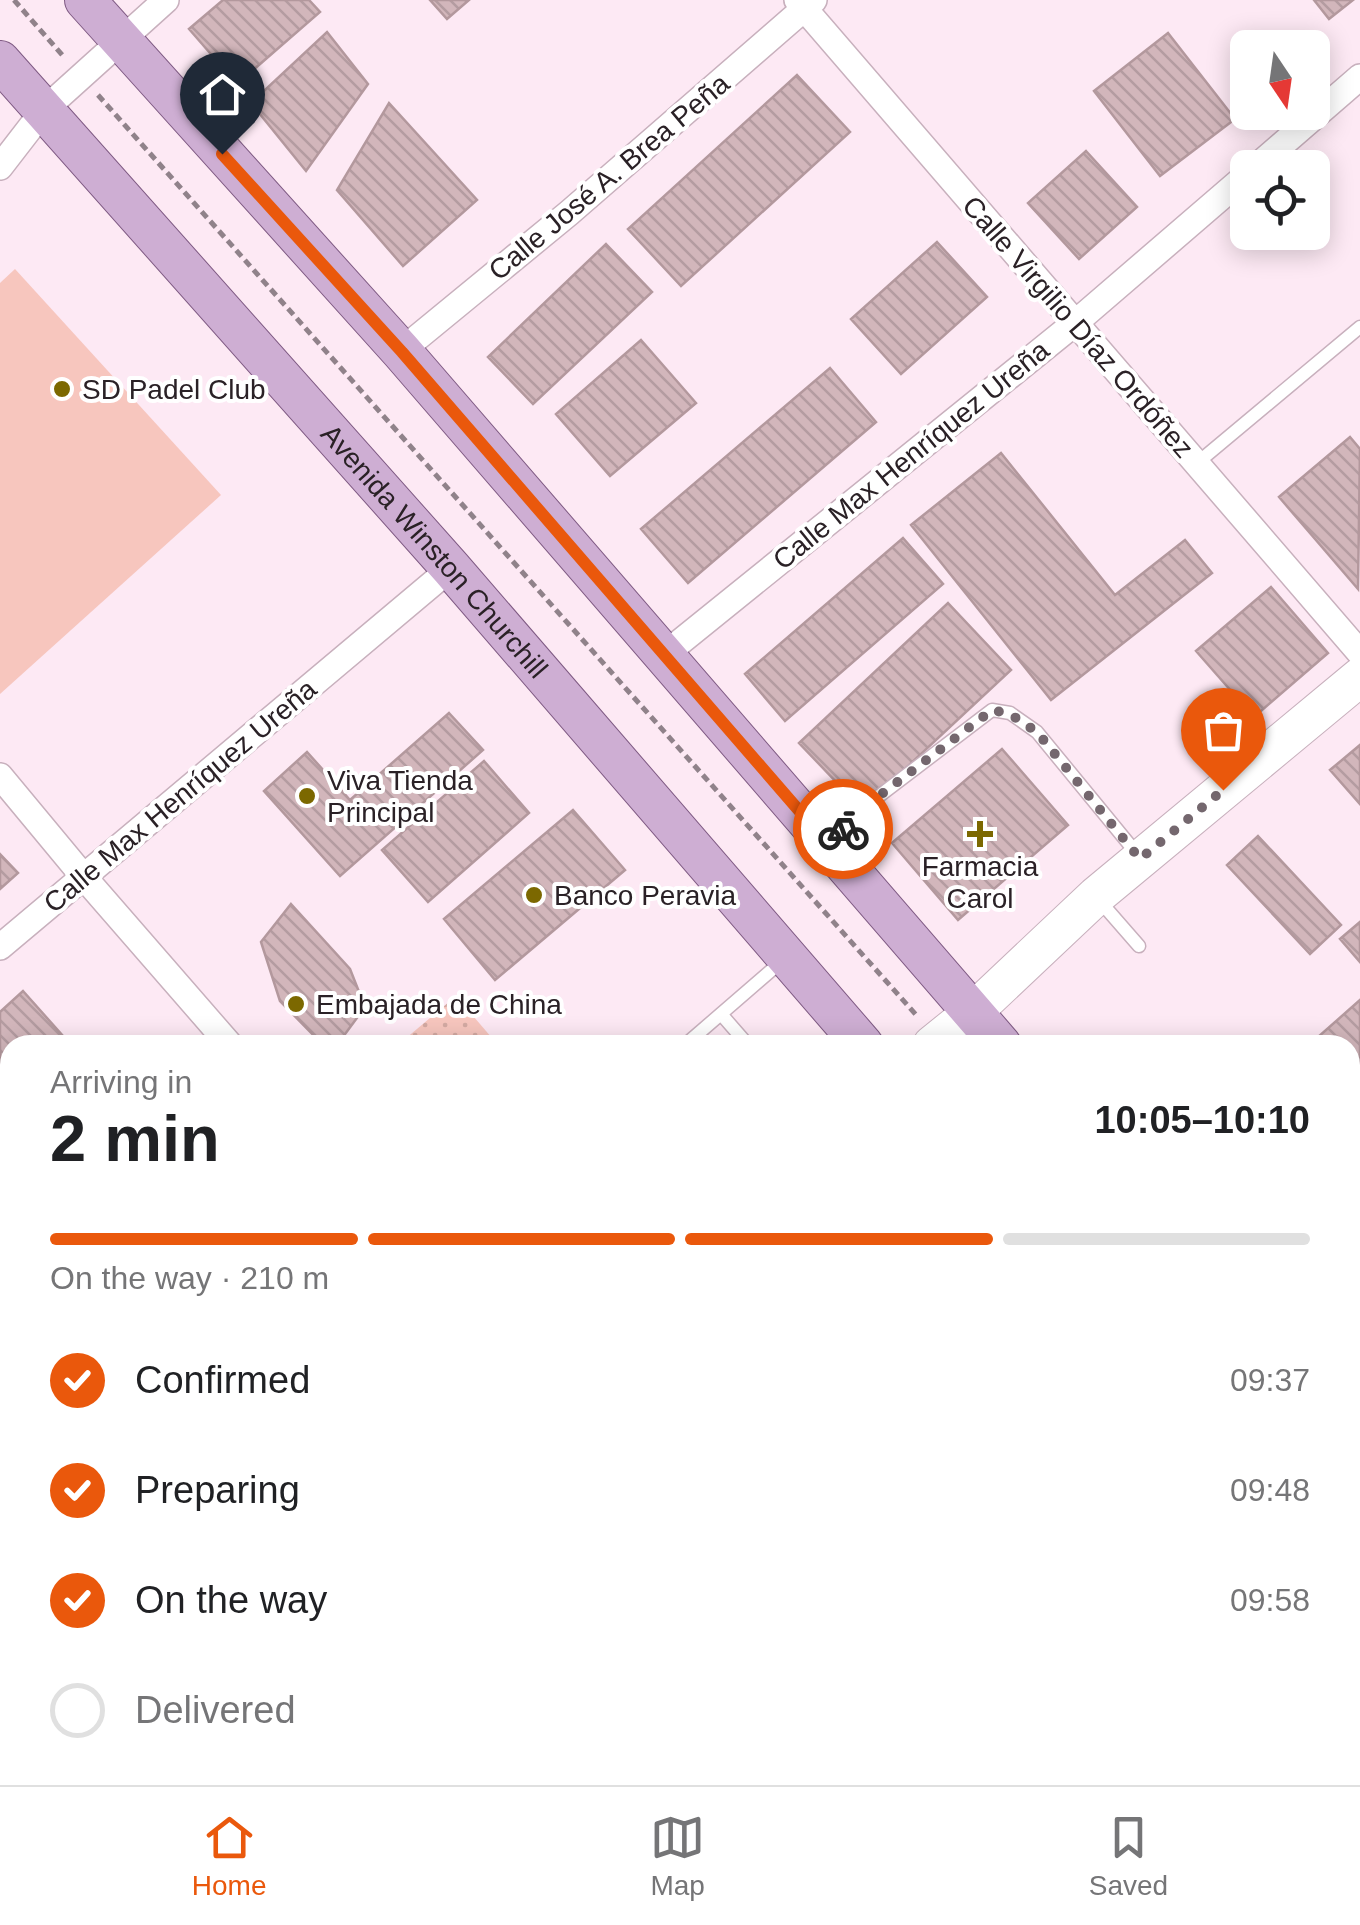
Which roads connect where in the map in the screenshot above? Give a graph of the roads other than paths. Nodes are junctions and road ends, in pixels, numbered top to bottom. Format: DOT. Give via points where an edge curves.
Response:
graph roads {
  1 [pos="85,0"];
  2 [pos="166,0"];
  3 [pos="805,3"];
  4 [pos="120,40"];
  5 [pos="0,61"];
  6 [pos="1360,77"];
  7 [pos="44,110"];
  8 [pos="1276,150"];
  9 [pos="0,166"];
  10 [pos="1230,190"];
  11 [pos="1075,324"];
  12 [pos="1360,327"];
  13 [pos="402,352"];
  14 [pos="1196,464"];
  15 [pos="452,568"];
  16 [pos="1360,653"];
  17 [pos="664,655"];
  18 [pos="1360,677"];
  19 [pos="0,776"];
  20 [pos="828,844"];
  21 [pos="1140,859"];
  22 [pos="83,876"];
  23 [pos="1096,896"];
  24 [pos="0,946"];
  25 [pos="1139,946"];
  26 [pos="787,956"];
  27 [pos="973,1012"];
  28 [pos="721,1014"];
  29 [pos="221,1035"];
  30 [pos="697,1035"];
  31 [pos="739,1035"];
  32 [pos="854,1035"];
  33 [pos="944,1035"];
  34 [pos="993,1035"];
  1 -- 4 [label="main road"];
  2 -- 4 [label="street"];
  3 -- 11 [label="street, Calle Virgilio Díaz Ordóñez"];
  3 -- 13 [label="street, Calle José A. Brea Peña"];
  4 -- 7 [label="street"];
  4 -- 13 [label="main road"];
  5 -- 7 [label="main road, Avenida Winston Churchill"];
  6 -- 8 [label="street"];
  7 -- 9 [label="street"];
  7 -- 15 [label="main road, Avenida Winston Churchill"];
  10 -- 11 [label="street, Calle Max Henríquez Ureña"];
  11 -- 14 [label="street, Calle Virgilio Díaz Ordóñez"];
  11 -- 17 [label="street, Calle Max Henríquez Ureña"];
  12 -- 14 [label="lane"];
  13 -- 17 [label="main road"];
  14 -- 16 [label="street, Calle Virgilio Díaz Ordóñez"];
  15 -- 22 [label="street, Calle Max Henríquez Ureña"];
  15 -- 26 [label="main road, Avenida Winston Churchill"];
  17 -- 20 [label="main road"];
  18 -- 21 [label="street"];
  19 -- 22 [label="street"];
  20 -- 21 [label="lane" via="862,809 992,710 1037,732"];
  20 -- 27 [label="main road"];
  21 -- 23 [label="street"];
  22 -- 24 [label="street, Calle Max Henríquez Ureña"];
  22 -- 29 [label="street"];
  23 -- 25 [label="lane"];
  23 -- 27 [label="street"];
  26 -- 28 [label="lane"];
  26 -- 32 [label="main road, Avenida Winston Churchill"];
  27 -- 33 [label="street"];
  27 -- 34 [label="main road"];
  28 -- 30 [label="lane"];
  28 -- 31 [label="lane"];
}
